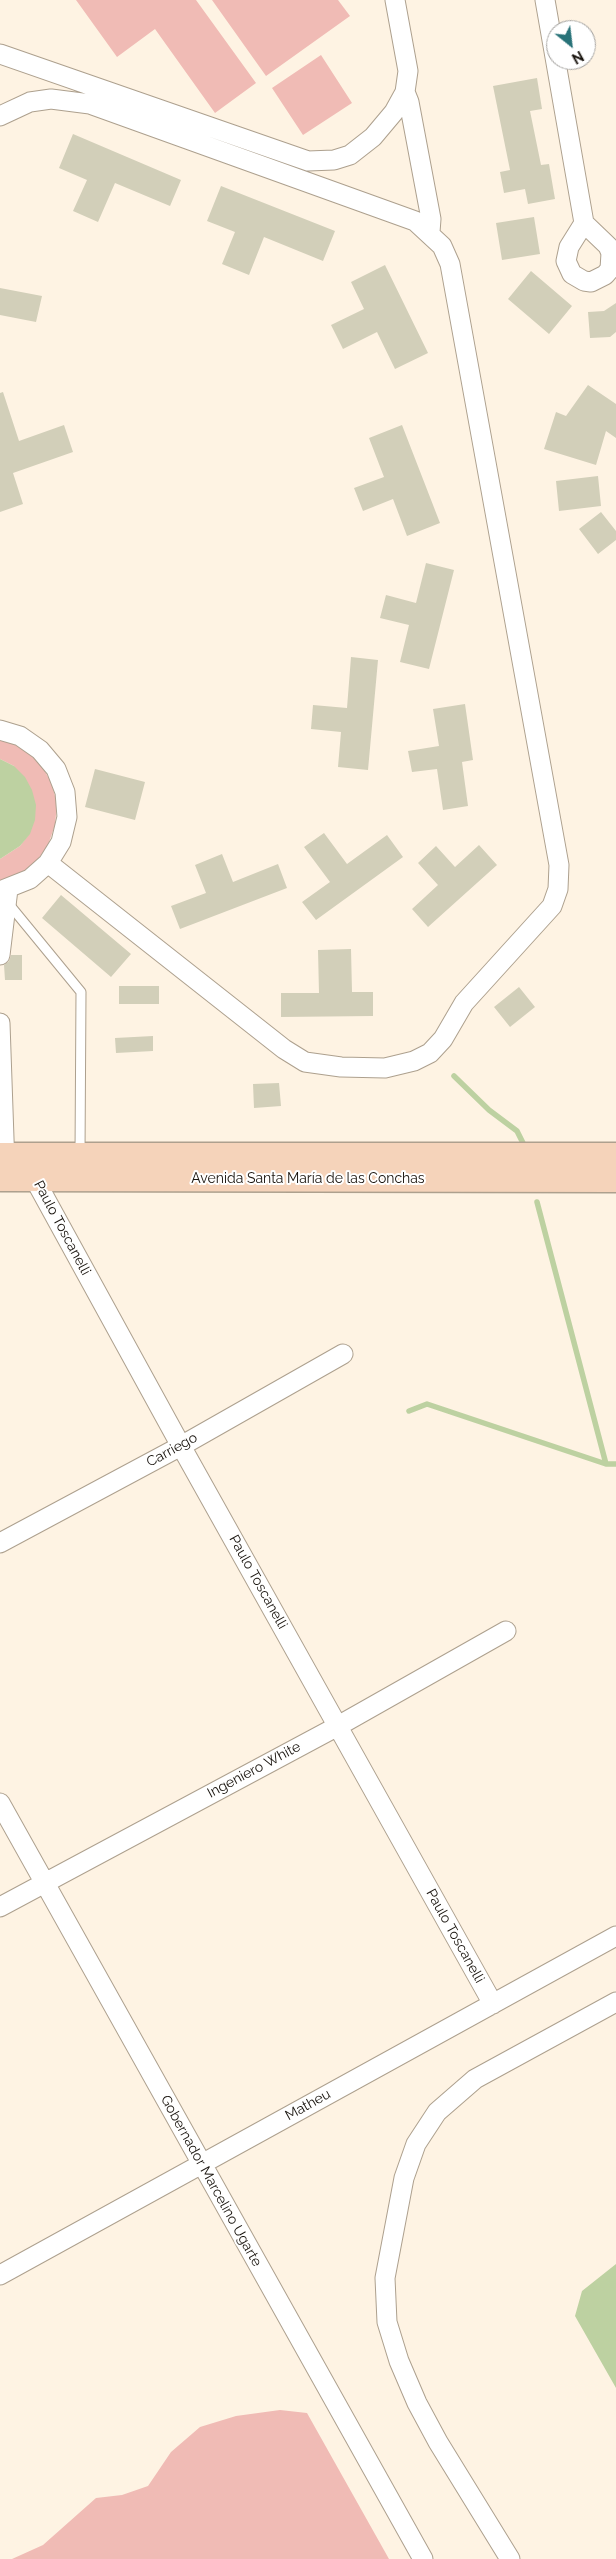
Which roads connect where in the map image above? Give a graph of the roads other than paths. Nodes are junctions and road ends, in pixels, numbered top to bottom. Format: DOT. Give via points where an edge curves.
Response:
graph roads {
  1 [pos="395,0"];
  2 [pos="544,0"];
  3 [pos="0,54"];
  4 [pos="404,92"];
  5 [pos="0,116"];
  6 [pos="584,223"];
  7 [pos="430,232"];
  8 [pos="0,718"];
  9 [pos="0,730"];
  10 [pos="20,736"];
  11 [pos="48,863"];
  12 [pos="5,894"];
  13 [pos="0,956"];
  14 [pos="0,1034"];
  15 [pos="616,1156"];
  16 [pos="80,1157"];
  17 [pos="11,1173"];
  18 [pos="583,1179"];
  19 [pos="616,1179"];
  20 [pos="616,1192"];
  21 [pos="343,1354"];
  22 [pos="181,1446"];
  23 [pos="0,1543"];
  24 [pos="506,1631"];
  25 [pos="338,1726"];
  26 [pos="0,1803"];
  27 [pos="44,1882"];
  28 [pos="0,1907"];
  29 [pos="616,1936"];
  30 [pos="616,2002"];
  31 [pos="493,2004"];
  32 [pos="201,2163"];
  33 [pos="0,2275"];
  34 [pos="423,2559"];
  35 [pos="510,2559"];
  1 -- 4 [label="street" via="408,71"];
  2 -- 6 [label="street"];
  3 -- 4 [label="street" via="308,161 334,160 350,155 373,137 394,112"];
  4 -- 7 [label="street" via="409,102 431,219"];
  5 -- 7 [label="street" via="30,102 51,99 90,104 415,221"];
  7 -- 11 [label="street" via="442,246 450,264 559,865 558,889 552,906 464,1003 443,1040 430,1053 414,1061 385,1068 341,1067 306,1062 284,1049"];
  8 -- 10 [label="street"];
  9 -- 10 [label="street"];
  10 -- 11 [label="street" via="40,750 56,769 65,792 67,817 61,842"];
  11 -- 12 [label="street"];
  12 -- 13 [label="street"];
  12 -- 16 [label="lane" via="81,992"];
  14 -- 17 [label="street"];
  15 -- 16 [label="main road, Avenida Santa María de las Conchas"];
  16 -- 17 [label="main road, Avenida Santa María de las Conchas"];
  17 -- 18 [label="main road, Avenida Santa María de las Conchas"];
  17 -- 22 [label="street, Paulo Toscanelli"];
  18 -- 19 [label="main road, Avenida Santa María de las Conchas"];
  18 -- 20 [label="street"];
  21 -- 22 [label="street, Carriego"];
  22 -- 23 [label="street, Carriego"];
  22 -- 25 [label="street, Paulo Toscanelli"];
  24 -- 25 [label="street, Ingeniero White"];
  25 -- 27 [label="street, Ingeniero White"];
  25 -- 31 [label="street, Paulo Toscanelli"];
  26 -- 27 [label="street, Gobernador Marcelino Ugarte"];
  27 -- 28 [label="street, Ingeniero White"];
  27 -- 32 [label="street, Gobernador Marcelino Ugarte"];
  29 -- 31 [label="street, Matheu"];
  30 -- 35 [label="street" via="475,2079 437,2112 416,2144 404,2178 385,2278 387,2322 398,2361 417,2403"];
  31 -- 32 [label="street, Matheu"];
  32 -- 33 [label="street, Matheu"];
  32 -- 34 [label="street, Gobernador Marcelino Ugarte"];
}
